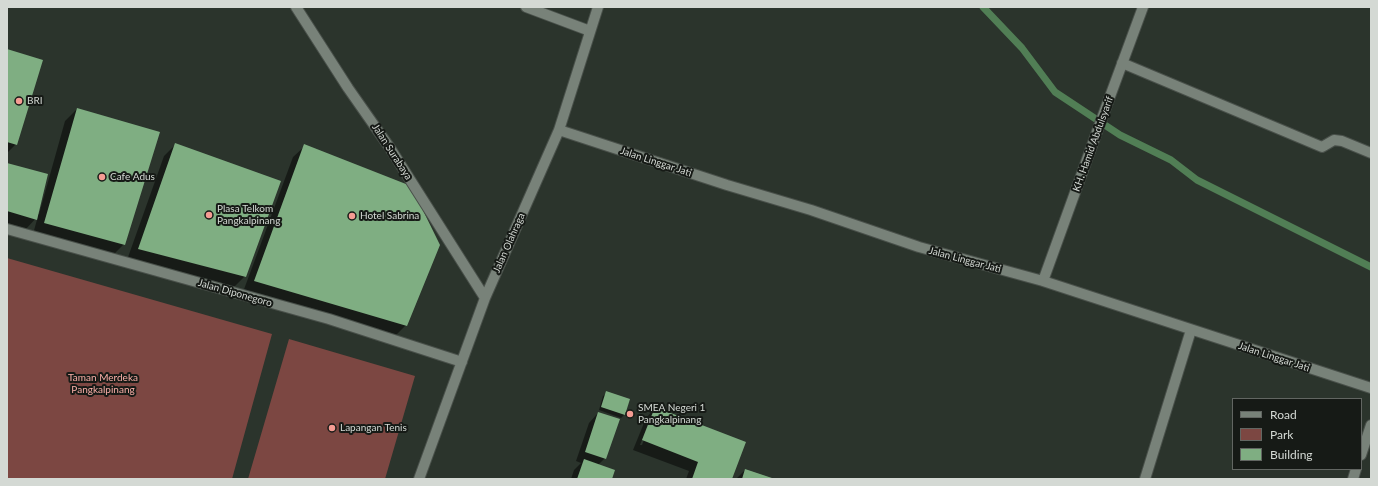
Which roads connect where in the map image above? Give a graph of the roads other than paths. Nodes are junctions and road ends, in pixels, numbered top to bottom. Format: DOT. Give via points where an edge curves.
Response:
graph roads {
  1 [pos="296,7"];
  2 [pos="526,7"];
  3 [pos="598,7"];
  4 [pos="1143,7"];
  5 [pos="590,31"];
  6 [pos="1122,63"];
  7 [pos="559,130"];
  8 [pos="1371,153"];
  9 [pos="7,229"];
  10 [pos="1043,282"];
  11 [pos="485,298"];
  12 [pos="1191,330"];
  13 [pos="462,362"];
  14 [pos="1371,388"];
  15 [pos="1371,425"];
  16 [pos="1362,452"];
  17 [pos="419,479"];
  18 [pos="1146,479"];
  1 -- 11 [label="street, Jalan Surabaya" via="390,148"];
  2 -- 5 [label="street"];
  3 -- 5 [label="street, Jalan Olahraga"];
  4 -- 6 [label="street, KH. Hamid Abdulsyarif"];
  5 -- 7 [label="street, Jalan Olahraga"];
  6 -- 8 [label="street" via="1322,147 1334,140"];
  6 -- 10 [label="street, KH. Hamid Abdulsyarif"];
  7 -- 10 [label="street, Jalan Linggar Jati" via="919,247"];
  7 -- 11 [label="street, Jalan Olahraga"];
  9 -- 13 [label="street, Jalan Diponegoro" via="329,319"];
  10 -- 12 [label="street, Jalan Linggar Jati"];
  11 -- 13 [label="street, Jalan Olahraga"];
  12 -- 14 [label="street, Jalan Linggar Jati"];
  12 -- 18 [label="street"];
  13 -- 17 [label="street, Jalan Olahraga"];
  15 -- 16 [label="street"];
}
